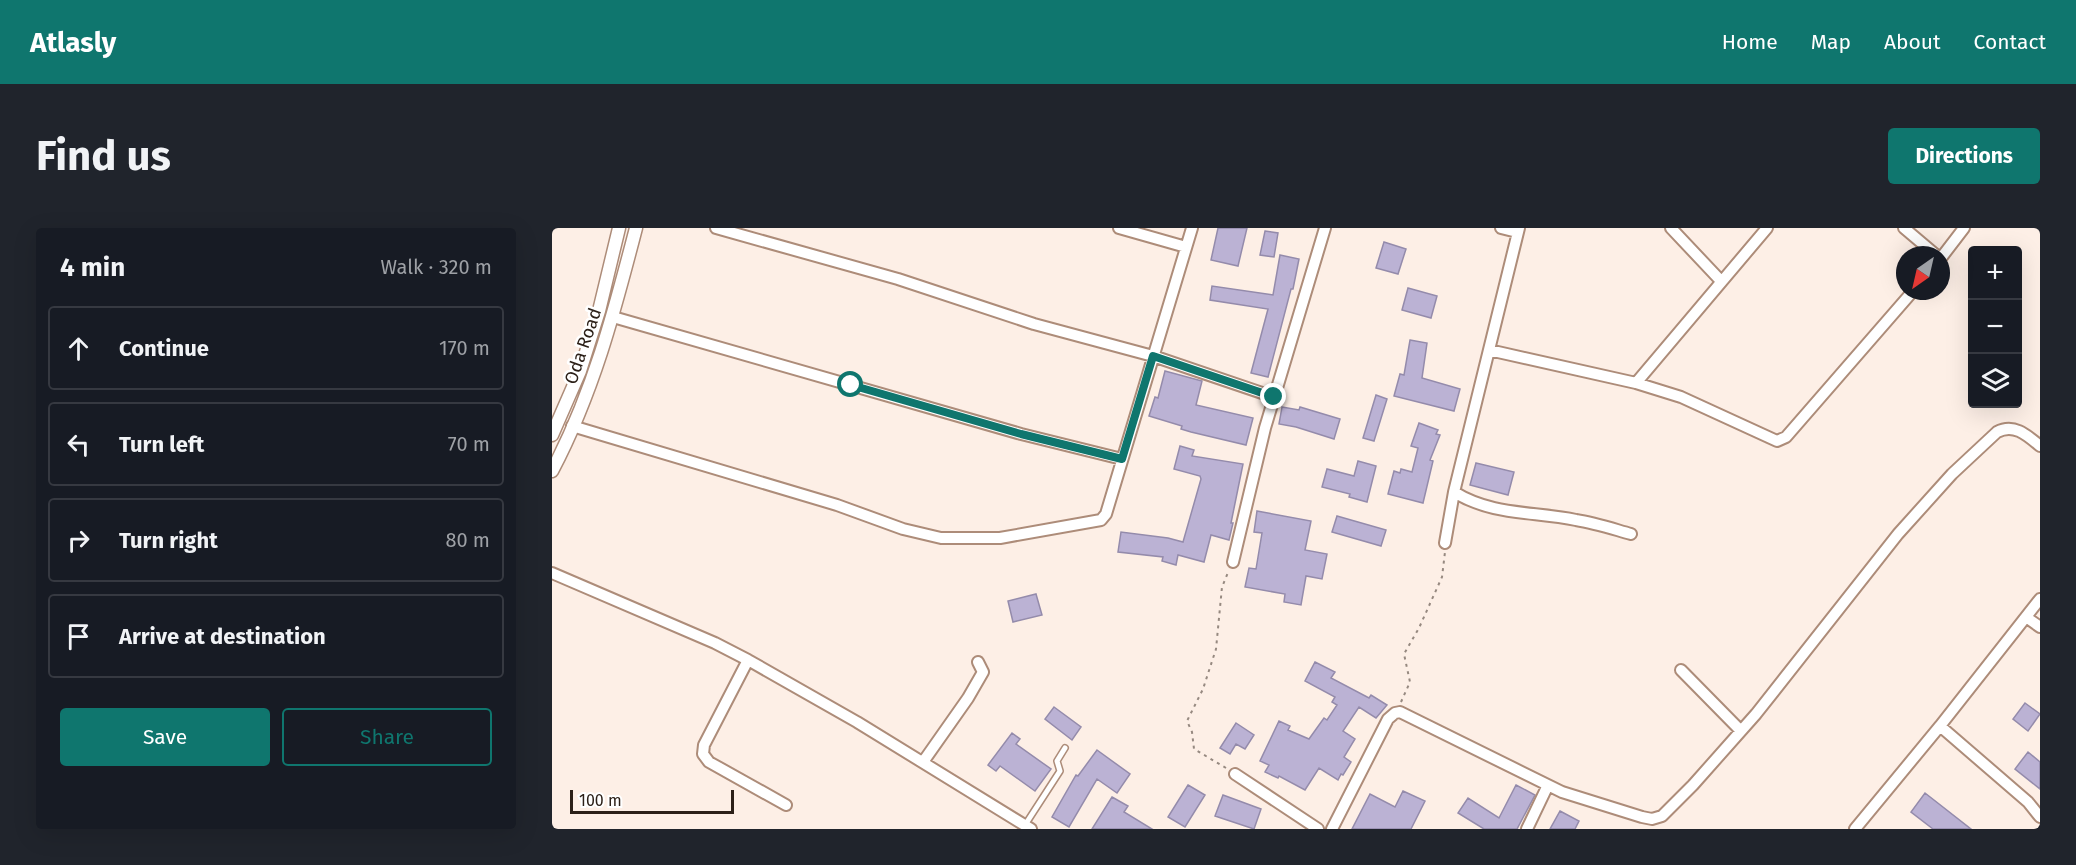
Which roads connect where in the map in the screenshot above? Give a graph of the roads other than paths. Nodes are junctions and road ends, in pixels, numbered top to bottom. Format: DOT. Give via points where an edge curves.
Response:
graph roads {
  1 [pos="619,228"];
  2 [pos="636,228"];
  3 [pos="716,228"];
  4 [pos="1119,228"];
  5 [pos="1192,228"];
  6 [pos="1325,228"];
  7 [pos="1502,228"];
  8 [pos="1671,228"];
  9 [pos="1767,228"];
  10 [pos="1904,228"];
  11 [pos="1964,228"];
  12 [pos="1518,230"];
  13 [pos="1925,246"];
  14 [pos="1950,246"];
  15 [pos="1186,247"];
  16 [pos="1721,281"];
  17 [pos="1905,300"];
  18 [pos="613,317"];
  19 [pos="1489,350"];
  20 [pos="1153,356"];
  21 [pos="1636,383"];
  22 [pos="1274,397"];
  23 [pos="572,426"];
  24 [pos="552,435"];
  25 [pos="2040,446"];
  26 [pos="1122,459"];
  27 [pos="552,471"];
  28 [pos="1454,492"];
  29 [pos="1631,534"];
  30 [pos="1445,543"];
  31 [pos="1233,562"];
  32 [pos="552,573"];
  33 [pos="2040,599"];
  34 [pos="2026,617"];
  35 [pos="2040,627"];
  36 [pos="748,660"];
  37 [pos="978,662"];
  38 [pos="1682,670"];
  39 [pos="1940,726"];
  40 [pos="1741,731"];
  41 [pos="1065,748"];
  42 [pos="923,762"];
  43 [pos="1235,774"];
  44 [pos="1548,785"];
  45 [pos="786,805"];
  46 [pos="2040,817"];
  47 [pos="1028,827"];
  48 [pos="1318,829"];
  49 [pos="1332,829"];
  50 [pos="1527,829"];
  51 [pos="1855,829"];
  1 -- 24 [label="street, Oda Road" via="580,371"];
  2 -- 18 [label="street, Oda Road"];
  3 -- 20 [label="street"];
  4 -- 15 [label="street"];
  5 -- 15 [label="street"];
  6 -- 22 [label="street"];
  7 -- 12 [label="street"];
  8 -- 16 [label="street"];
  9 -- 16 [label="street"];
  10 -- 13 [label="street"];
  11 -- 14 [label="street"];
  12 -- 19 [label="street"];
  15 -- 20 [label="street"];
  16 -- 21 [label="street"];
  17 -- 21 [label="street" via="1786,437 1777,441 1681,397"];
  18 -- 23 [label="street, Oda Road" via="595,374"];
  18 -- 26 [label="street" via="1021,434"];
  19 -- 21 [label="street"];
  19 -- 28 [label="street"];
  20 -- 22 [label="street"];
  20 -- 26 [label="street"];
  22 -- 31 [label="street"];
  23 -- 26 [label="street" via="941,538 1000,538 1101,520"];
  23 -- 27 [label="street, Oda Road"];
  25 -- 40 [label="street" via="2017,429 2006,428 1952,474 1898,534"];
  28 -- 29 [label="street" via="1494,509 1576,519"];
  28 -- 30 [label="street"];
  32 -- 36 [label="street"];
  33 -- 34 [label="street"];
  34 -- 35 [label="street"];
  34 -- 39 [label="street"];
  36 -- 42 [label="street"];
  36 -- 45 [label="street" via="703,754 709,762"];
  37 -- 42 [label="street" via="983,672"];
  38 -- 40 [label="street"];
  39 -- 46 [label="street" via="2028,802"];
  39 -- 51 [label="street"];
  40 -- 44 [label="street" via="1662,816 1652,819"];
  41 -- 47 [label="lane" via="1058,760 1060,771"];
  42 -- 47 [label="street"];
  43 -- 48 [label="street"];
  44 -- 49 [label="street" via="1400,712 1395,713 1388,719"];
  44 -- 50 [label="street"];
}
